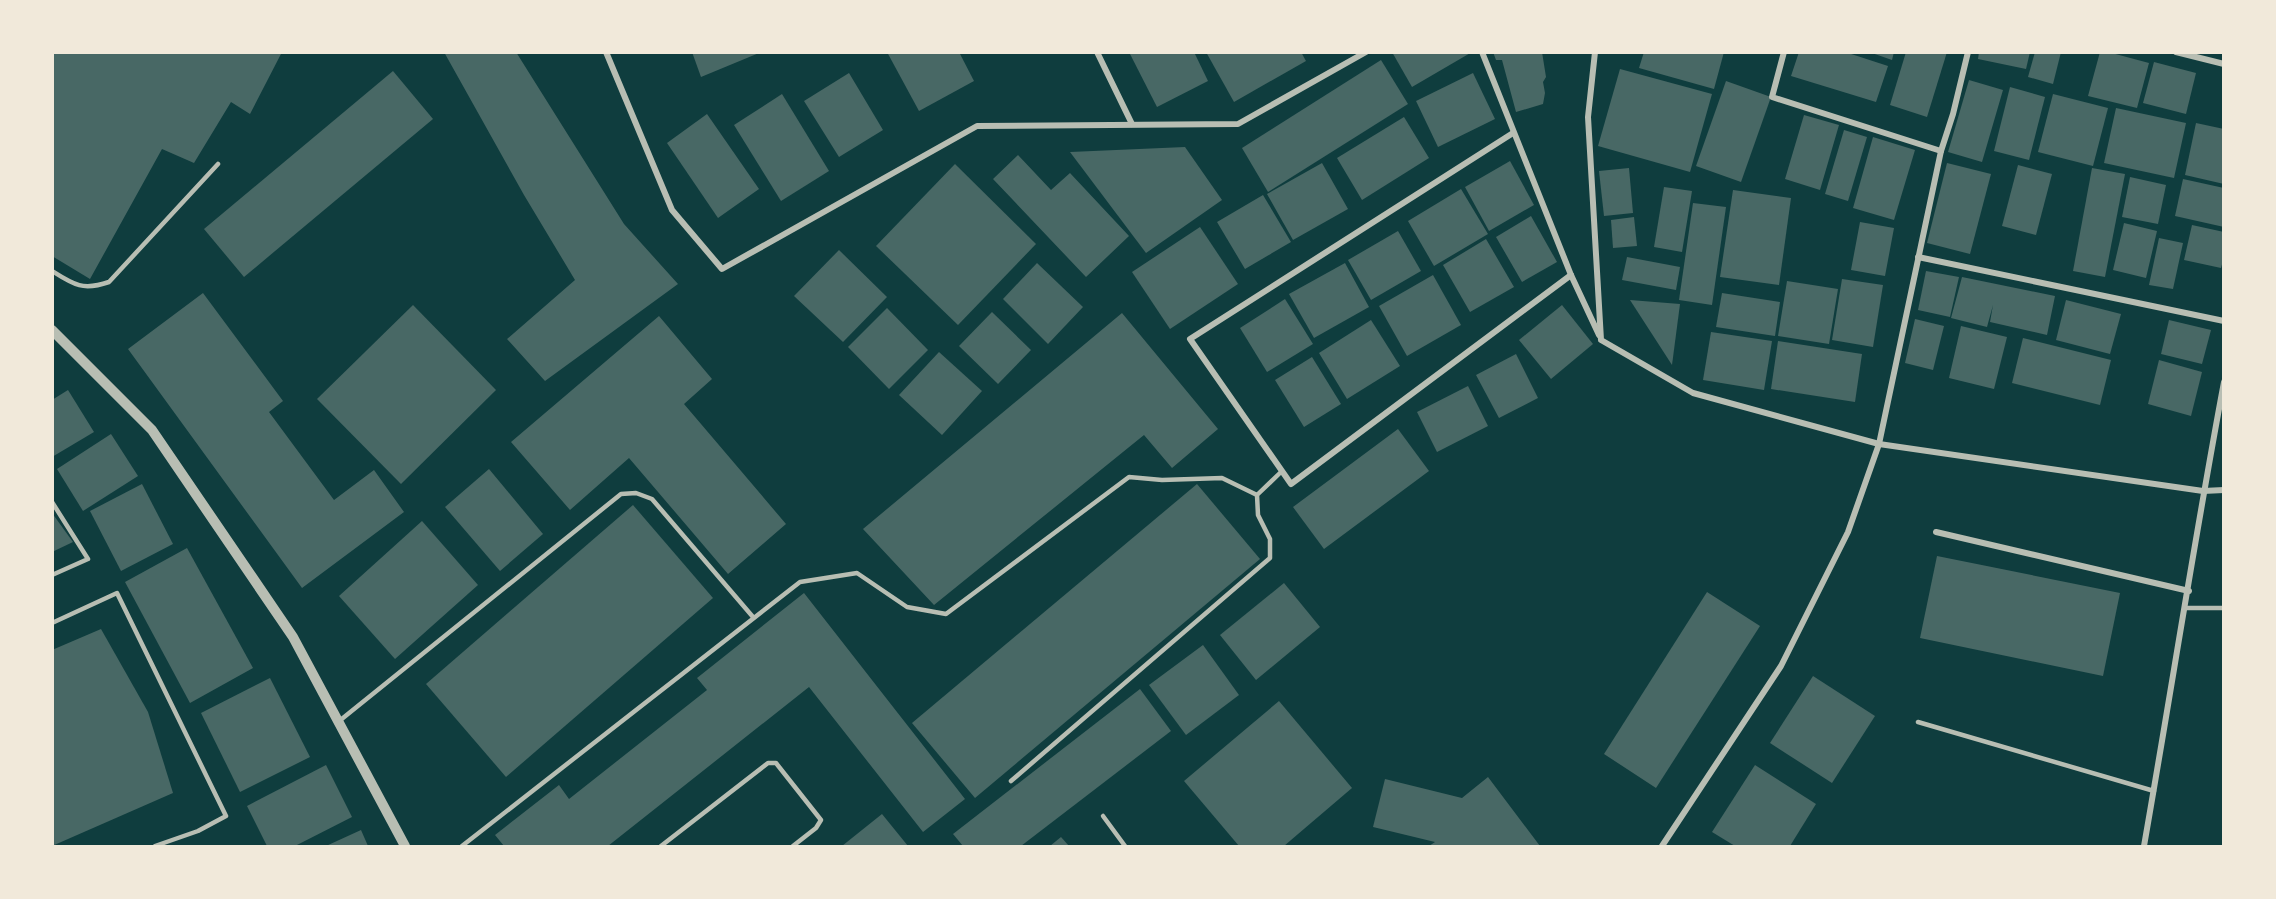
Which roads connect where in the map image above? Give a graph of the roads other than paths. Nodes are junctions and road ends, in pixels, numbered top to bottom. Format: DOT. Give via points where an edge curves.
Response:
graph roads {
  1 [pos="606,52"];
  2 [pos="1097,52"];
  3 [pos="1366,52"];
  4 [pos="1482,52"];
  5 [pos="1595,52"];
  6 [pos="1784,52"];
  7 [pos="1968,52"];
  8 [pos="2176,52"];
  9 [pos="2223,64"];
  10 [pos="1132,124"];
  11 [pos="1514,133"];
  12 [pos="1941,151"];
  13 [pos="218,164"];
  14 [pos="1918,257"];
  15 [pos="52,271"];
  16 [pos="1571,275"];
  17 [pos="2223,321"];
  18 [pos="52,330"];
  19 [pos="1601,340"];
  20 [pos="2223,382"];
  21 [pos="1879,444"];
  22 [pos="1282,471"];
  23 [pos="2223,490"];
  24 [pos="2203,491"];
  25 [pos="1257,495"];
  26 [pos="52,502"];
  27 [pos="1936,532"];
  28 [pos="52,575"];
  29 [pos="2189,591"];
  30 [pos="2185,608"];
  31 [pos="2223,608"];
  32 [pos="753,617"];
  33 [pos="52,623"];
  34 [pos="338,722"];
  35 [pos="1918,722"];
  36 [pos="1011,781"];
  37 [pos="2154,791"];
  38 [pos="1103,816"];
  39 [pos="155,846"];
  40 [pos="405,846"];
  41 [pos="462,846"];
  42 [pos="660,846"];
  43 [pos="794,846"];
  44 [pos="1125,846"];
  45 [pos="1662,846"];
  46 [pos="2144,846"];
  1 -- 10 [label="street" via="672,210 722,269 977,126"];
  2 -- 10 [label="street"];
  3 -- 10 [label="street" via="1238,124"];
  4 -- 11 [label="street"];
  5 -- 19 [label="street" via="1588,117"];
  6 -- 12 [label="street" via="1772,98"];
  7 -- 12 [label="street"];
  8 -- 9 [label="street"];
  11 -- 16 [label="street"];
  11 -- 22 [label="street" via="1190,339"];
  12 -- 14 [label="street"];
  13 -- 15 [label="lane" via="109,282 93,288 74,285"];
  14 -- 17 [label="street"];
  14 -- 21 [label="street"];
  16 -- 19 [label="street"];
  16 -- 22 [label="street" via="1291,484"];
  18 -- 34 [label="street" via="152,430 293,637"];
  19 -- 21 [label="street" via="1694,393"];
  20 -- 24 [label="street"];
  21 -- 24 [label="street"];
  21 -- 45 [label="street" via="1848,532 1781,666"];
  22 -- 25 [label="lane"];
  23 -- 24 [label="street"];
  24 -- 29 [label="street"];
  25 -- 32 [label="lane" via="1222,478 1129,477 946,614 907,607 857,573 800,582"];
  25 -- 36 [label="lane" via="1258,515 1270,539 1270,558"];
  26 -- 28 [label="lane" via="88,559"];
  27 -- 29 [label="street"];
  29 -- 30 [label="street"];
  30 -- 31 [label="lane"];
  30 -- 37 [label="street"];
  32 -- 34 [label="lane" via="652,499 636,493 621,494"];
  32 -- 41 [label="lane"];
  33 -- 39 [label="lane" via="117,593 226,816"];
  34 -- 40 [label="street"];
  35 -- 37 [label="lane"];
  37 -- 46 [label="street"];
  38 -- 44 [label="lane"];
  42 -- 43 [label="lane" via="773,762 821,820"];
}
